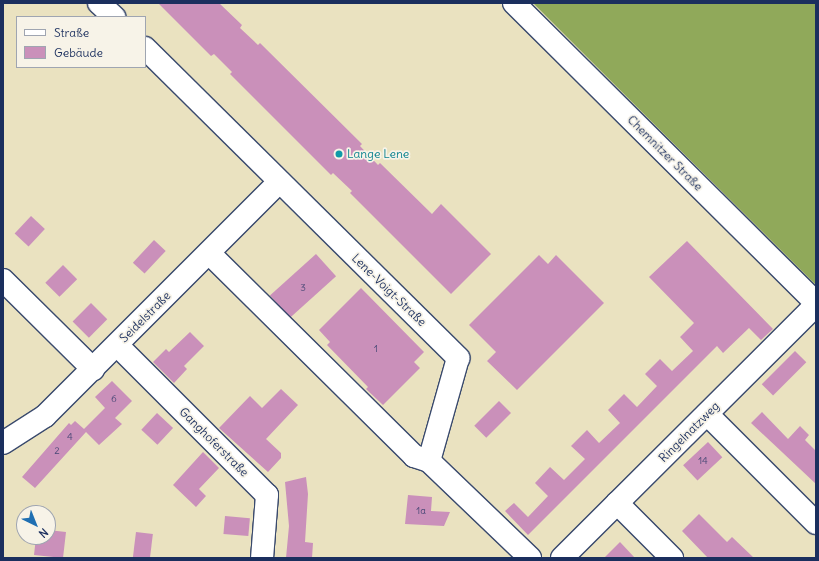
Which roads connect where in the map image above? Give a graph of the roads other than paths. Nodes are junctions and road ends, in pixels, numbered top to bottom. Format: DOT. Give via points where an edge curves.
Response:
graph roads {
  1 [pos="99,3"];
  2 [pos="514,3"];
  3 [pos="113,16"];
  4 [pos="146,49"];
  5 [pos="279,182"];
  6 [pos="209,253"];
  7 [pos="3,280"];
  8 [pos="816,304"];
  9 [pos="117,345"];
  10 [pos="93,369"];
  11 [pos="707,414"];
  12 [pos="3,443"];
  13 [pos="429,461"];
  14 [pos="617,503"];
  15 [pos="816,523"];
  16 [pos="262,558"];
  17 [pos="530,558"];
  18 [pos="562,558"];
  19 [pos="672,558"];
  1 -- 3 [label="street"];
  2 -- 8 [label="street, Chemnitzer Straße"];
  4 -- 5 [label="street, Lene-Voigt-Straße"];
  5 -- 6 [label="street, Seidelstraße"];
  5 -- 13 [label="street, Lene-Voigt-Straße" via="458,358"];
  6 -- 9 [label="street, Seidelstraße"];
  6 -- 13 [label="street" via="414,456"];
  7 -- 10 [label="street"];
  8 -- 11 [label="street, Ringelnatzweg"];
  9 -- 10 [label="street, Seidelstraße"];
  9 -- 16 [label="street, Ganghoferstraße" via="267,495"];
  10 -- 12 [label="street, Seidelstraße" via="44,416"];
  11 -- 14 [label="street, Ringelnatzweg"];
  11 -- 15 [label="street"];
  13 -- 17 [label="street"];
  14 -- 18 [label="street, Ringelnatzweg"];
  14 -- 19 [label="street"];
}
